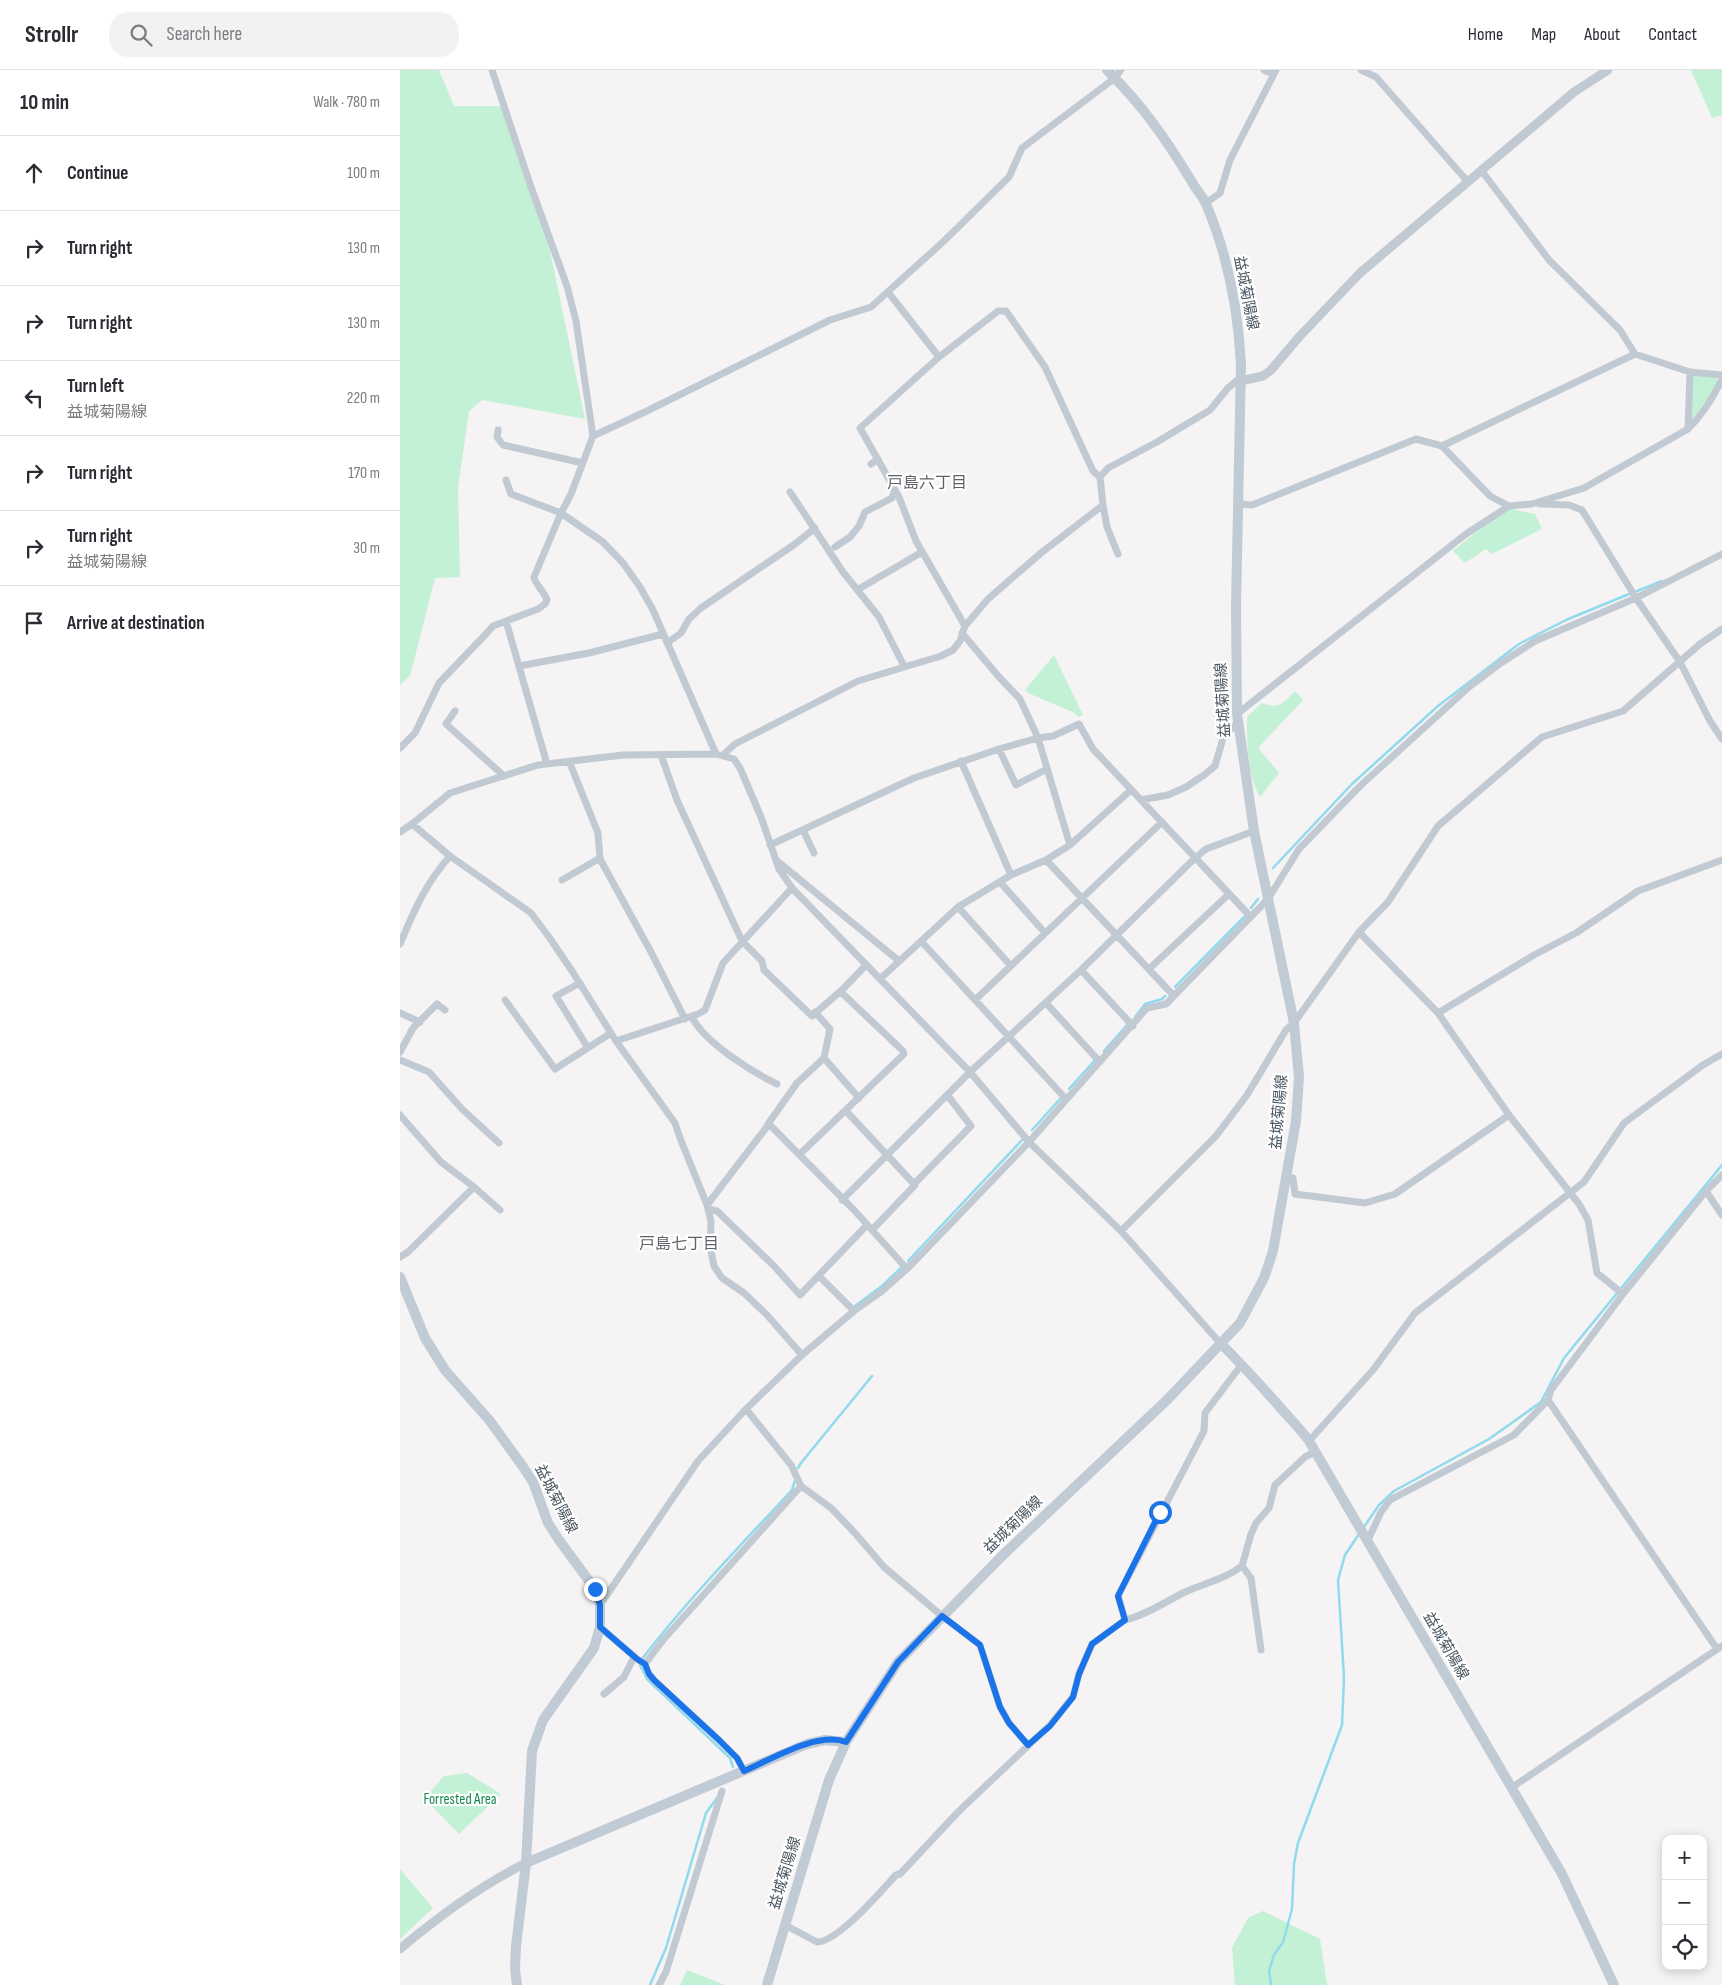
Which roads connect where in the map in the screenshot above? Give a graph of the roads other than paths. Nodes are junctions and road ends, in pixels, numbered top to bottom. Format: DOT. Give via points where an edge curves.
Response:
graph roads {
  1 [pos="492,70"];
  2 [pos="1107,70"];
  3 [pos="1264,70"];
  4 [pos="1276,70"];
  5 [pos="1361,70"];
  6 [pos="1608,70"];
  7 [pos="1118,74"];
  8 [pos="1481,170"];
  9 [pos="1468,182"];
  10 [pos="1206,203"];
  11 [pos="888,292"];
  12 [pos="1635,354"];
  13 [pos="939,357"];
  14 [pos="1690,372"];
  15 [pos="1722,377"];
  16 [pos="1240,379"];
  17 [pos="1688,429"];
  18 [pos="498,430"];
  19 [pos="593,436"];
  20 [pos="1442,446"];
  21 [pos="878,459"];
  22 [pos="583,463"];
  23 [pos="871,464"];
  24 [pos="1100,477"];
  25 [pos="506,480"];
  26 [pos="895,490"];
  27 [pos="790,492"];
  28 [pos="1238,504"];
  29 [pos="1532,504"];
  30 [pos="1103,505"];
  31 [pos="1509,506"];
  32 [pos="561,513"];
  33 [pos="815,528"];
  34 [pos="835,547"];
  35 [pos="922,552"];
  36 [pos="1118,554"];
  37 [pos="1722,554"];
  38 [pos="858,590"];
  39 [pos="1636,598"];
  40 [pos="506,621"];
  41 [pos="1722,629"];
  42 [pos="964,630"];
  43 [pos="663,634"];
  44 [pos="668,643"];
  45 [pos="1680,662"];
  46 [pos="519,666"];
  47 [pos="904,666"];
  48 [pos="455,711"];
  49 [pos="1237,719"];
  50 [pos="1038,738"];
  51 [pos="1722,739"];
  52 [pos="400,748"];
  53 [pos="999,749"];
  54 [pos="720,754"];
  55 [pos="661,755"];
  56 [pos="569,761"];
  57 [pos="961,761"];
  58 [pos="547,764"];
  59 [pos="1048,769"];
  60 [pos="504,776"];
  61 [pos="1131,790"];
  62 [pos="1141,800"];
  63 [pos="1162,822"];
  64 [pos="412,824"];
  65 [pos="803,830"];
  66 [pos="1254,831"];
  67 [pos="400,832"];
  68 [pos="770,845"];
  69 [pos="1070,845"];
  70 [pos="814,853"];
  71 [pos="450,856"];
  72 [pos="600,858"];
  73 [pos="1196,858"];
  74 [pos="776,860"];
  75 [pos="1046,860"];
  76 [pos="1722,860"];
  77 [pos="1011,875"];
  78 [pos="562,880"];
  79 [pos="1000,882"];
  80 [pos="792,888"];
  81 [pos="1229,894"];
  82 [pos="1082,898"];
  83 [pos="1268,899"];
  84 [pos="958,907"];
  85 [pos="1250,916"];
  86 [pos="1359,932"];
  87 [pos="1045,933"];
  88 [pos="1117,934"];
  89 [pos="742,941"];
  90 [pos="921,941"];
  91 [pos="400,944"];
  92 [pos="899,961"];
  93 [pos="866,965"];
  94 [pos="1011,966"];
  95 [pos="1149,969"];
  96 [pos="1081,970"];
  97 [pos="880,979"];
  98 [pos="580,983"];
  99 [pos="842,990"];
  100 [pos="1174,996"];
  101 [pos="505,1000"];
  102 [pos="975,1000"];
  103 [pos="1046,1003"];
  104 [pos="445,1010"];
  105 [pos="815,1012"];
  106 [pos="400,1013"];
  107 [pos="1438,1013"];
  108 [pos="688,1018"];
  109 [pos="420,1022"];
  110 [pos="1294,1023"];
  111 [pos="1134,1026"];
  112 [pos="611,1033"];
  113 [pos="1010,1037"];
  114 [pos="616,1040"];
  115 [pos="588,1048"];
  116 [pos="400,1052"];
  117 [pos="1722,1054"];
  118 [pos="824,1058"];
  119 [pos="400,1060"];
  120 [pos="1100,1062"];
  121 [pos="970,1072"];
  122 [pos="777,1084"];
  123 [pos="948,1096"];
  124 [pos="859,1098"];
  125 [pos="1066,1099"];
  126 [pos="846,1111"];
  127 [pos="400,1115"];
  128 [pos="1509,1115"];
  129 [pos="768,1124"];
  130 [pos="1029,1142"];
  131 [pos="499,1143"];
  132 [pos="800,1154"];
  133 [pos="887,1155"];
  134 [pos="1722,1175"];
  135 [pos="1287,1177"];
  136 [pos="914,1184"];
  137 [pos="474,1187"];
  138 [pos="1570,1191"];
  139 [pos="1706,1191"];
  140 [pos="842,1200"];
  141 [pos="707,1207"];
  142 [pos="500,1210"];
  143 [pos="1722,1215"];
  144 [pos="869,1228"];
  145 [pos="1121,1231"];
  146 [pos="400,1257"];
  147 [pos="907,1269"];
  148 [pos="819,1276"];
  149 [pos="400,1277"];
  150 [pos="1622,1293"];
  151 [pos="854,1311"];
  152 [pos="1220,1344"];
  153 [pos="802,1355"];
  154 [pos="1242,1364"];
  155 [pos="1548,1400"];
  156 [pos="746,1409"];
  157 [pos="1309,1441"];
  158 [pos="1316,1452"];
  159 [pos="801,1486"];
  160 [pos="1366,1538"];
  161 [pos="1242,1566"];
  162 [pos="600,1605"];
  163 [pos="942,1616"];
  164 [pos="1125,1620"];
  165 [pos="600,1627"];
  166 [pos="1719,1647"];
  167 [pos="1261,1650"];
  168 [pos="634,1657"];
  169 [pos="645,1664"];
  170 [pos="604,1694"];
  171 [pos="846,1742"];
  172 [pos="1028,1745"];
  173 [pos="744,1771"];
  174 [pos="1511,1788"];
  175 [pos="722,1790"];
  176 [pos="526,1863"];
  177 [pos="785,1925"];
  178 [pos="400,1949"];
  179 [pos="517,1985"];
  180 [pos="659,1985"];
  181 [pos="767,1985"];
  182 [pos="1614,1985"];
  1 -- 19 [label="street" via="567,286 576,321"];
  2 -- 7 [label="main road, 益城菊陽線"];
  3 -- 4 [label="street"];
  4 -- 10 [label="street" via="1230,160 1220,193"];
  5 -- 9 [label="street" via="1376,77"];
  6 -- 8 [label="street" via="1574,92"];
  7 -- 10 [label="main road, 益城菊陽線" via="1160,131"];
  7 -- 11 [label="street" via="1022,148 1009,177"];
  8 -- 9 [label="street"];
  8 -- 12 [label="street" via="1549,260 1620,330"];
  9 -- 16 [label="street" via="1360,273 1271,370 1263,376"];
  10 -- 16 [label="main road, 益城菊陽線" via="1231,279 1239,324"];
  11 -- 13 [label="street"];
  11 -- 19 [label="street" via="871,307 830,320"];
  12 -- 14 [label="street"];
  12 -- 20 [label="street"];
  13 -- 21 [label="street" via="860,428"];
  13 -- 24 [label="street" via="998,311 1006,311 1045,367 1093,471"];
  14 -- 15 [label="street"];
  14 -- 17 [label="street"];
  15 -- 17 [label="street" via="1704,411"];
  16 -- 24 [label="street" via="1210,410 1108,468"];
  16 -- 28 [label="main road, 益城菊陽線"];
  17 -- 29 [label="street" via="1584,488"];
  18 -- 22 [label="street" via="497,437 503,445"];
  19 -- 22 [label="street"];
  20 -- 28 [label="street" via="1416,439 1252,505"];
  20 -- 31 [label="street" via="1490,496"];
  21 -- 23 [label="street"];
  21 -- 26 [label="street"];
  22 -- 32 [label="street"];
  24 -- 30 [label="street"];
  25 -- 32 [label="street" via="509,492 514,496"];
  26 -- 34 [label="street" via="892,498 865,512 850,537"];
  26 -- 35 [label="street"];
  27 -- 33 [label="street"];
  28 -- 49 [label="main road, 益城菊陽線"];
  29 -- 31 [label="street"];
  29 -- 39 [label="street" via="1569,505 1582,510"];
  30 -- 36 [label="street" via="1107,528"];
  30 -- 42 [label="street" via="994,594"];
  31 -- 49 [label="street" via="1466,534"];
  32 -- 40 [label="street" via="534,577 545,595 545,604"];
  32 -- 43 [label="street" via="614,553 640,587"];
  33 -- 38 [label="street" via="842,572"];
  33 -- 44 [label="street" via="701,608 681,633"];
  35 -- 38 [label="street"];
  35 -- 42 [label="street"];
  37 -- 39 [label="street"];
  38 -- 47 [label="street" via="879,617"];
  39 -- 45 [label="street"];
  39 -- 83 [label="street" via="1535,641 1469,686 1360,786 1299,849"];
  40 -- 46 [label="street"];
  40 -- 52 [label="street" via="494,626 439,683 415,733"];
  41 -- 45 [label="street"];
  42 -- 47 [label="street" via="953,650"];
  42 -- 50 [label="street" via="999,677 1020,698"];
  43 -- 44 [label="street"];
  43 -- 46 [label="street"];
  44 -- 54 [label="street"];
  45 -- 51 [label="street"];
  45 -- 86 [label="street" via="1623,712 1542,737 1438,826 1388,902"];
  46 -- 58 [label="street"];
  47 -- 54 [label="street" via="858,680"];
  48 -- 60 [label="street" via="446,724"];
  49 -- 62 [label="street" via="1224,735 1215,766 1186,787 1168,795"];
  49 -- 66 [label="main road, 益城菊陽線"];
  50 -- 53 [label="street"];
  50 -- 59 [label="street"];
  50 -- 61 [label="street" via="1053,736 1078,724 1093,749"];
  53 -- 57 [label="street"];
  53 -- 59 [label="street" via="1016,785"];
  54 -- 55 [label="street"];
  54 -- 68 [label="street" via="734,759 740,768"];
  55 -- 56 [label="street"];
  55 -- 89 [label="street" via="677,800"];
  56 -- 58 [label="street"];
  56 -- 72 [label="street" via="598,833"];
  57 -- 65 [label="street" via="914,778"];
  57 -- 77 [label="street"];
  58 -- 60 [label="street"];
  59 -- 69 [label="street"];
  60 -- 64 [label="street" via="450,793"];
  61 -- 62 [label="street"];
  61 -- 69 [label="street"];
  62 -- 63 [label="street"];
  63 -- 73 [label="street"];
  63 -- 82 [label="street"];
  64 -- 67 [label="street"];
  64 -- 71 [label="street"];
  65 -- 68 [label="street"];
  65 -- 70 [label="street"];
  66 -- 73 [label="street" via="1206,850"];
  66 -- 83 [label="main road, 益城菊陽線"];
  68 -- 74 [label="street"];
  69 -- 75 [label="street"];
  71 -- 91 [label="street" via="433,875"];
  71 -- 98 [label="street" via="531,913"];
  72 -- 78 [label="street"];
  72 -- 108 [label="street"];
  73 -- 81 [label="street"];
  73 -- 88 [label="street"];
  74 -- 80 [label="street"];
  74 -- 92 [label="street"];
  75 -- 77 [label="street"];
  75 -- 82 [label="street"];
  76 -- 107 [label="street" via="1638,892 1576,933"];
  77 -- 79 [label="street"];
  79 -- 84 [label="street"];
  79 -- 87 [label="street"];
  80 -- 89 [label="street"];
  80 -- 93 [label="street"];
  81 -- 85 [label="street"];
  81 -- 95 [label="street"];
  82 -- 87 [label="street"];
  82 -- 88 [label="street"];
  83 -- 85 [label="street"];
  83 -- 110 [label="main road, 益城菊陽線"];
  84 -- 90 [label="street"];
  84 -- 94 [label="street"];
  85 -- 100 [label="street"];
  86 -- 107 [label="street"];
  86 -- 110 [label="street"];
  87 -- 94 [label="street"];
  88 -- 95 [label="street"];
  88 -- 96 [label="street"];
  89 -- 105 [label="street" via="762,961 764,970 812,1016"];
  89 -- 108 [label="street" via="723,963 705,1010"];
  90 -- 92 [label="street"];
  90 -- 102 [label="street"];
  92 -- 97 [label="street"];
  93 -- 97 [label="street"];
  93 -- 99 [label="street"];
  94 -- 102 [label="street"];
  95 -- 100 [label="street"];
  96 -- 103 [label="street"];
  96 -- 111 [label="street"];
  97 -- 121 [label="street"];
  98 -- 112 [label="street"];
  98 -- 115 [label="street" via="556,996"];
  99 -- 105 [label="street"];
  99 -- 124 [label="street" via="904,1054"];
  100 -- 111 [label="street" via="1166,1004 1147,1008"];
  101 -- 115 [label="street" via="555,1068"];
  102 -- 113 [label="street"];
  103 -- 113 [label="street"];
  103 -- 120 [label="street"];
  104 -- 109 [label="street" via="437,1004"];
  105 -- 118 [label="street" via="830,1029"];
  106 -- 109 [label="street"];
  107 -- 128 [label="street"];
  108 -- 114 [label="street"];
  108 -- 122 [label="street" via="705,1036 760,1076"];
  109 -- 116 [label="street"];
  110 -- 135 [label="main road, 益城菊陽線" via="1298,1101"];
  110 -- 145 [label="street" via="1286,1030 1247,1094 1216,1136"];
  111 -- 120 [label="street"];
  112 -- 114 [label="street"];
  112 -- 115 [label="street"];
  113 -- 121 [label="street"];
  113 -- 125 [label="street"];
  114 -- 141 [label="street" via="676,1123"];
  117 -- 138 [label="street" via="1624,1123 1584,1182"];
  118 -- 124 [label="street"];
  118 -- 129 [label="street" via="797,1082"];
  119 -- 131 [label="street" via="430,1072 462,1109"];
  120 -- 125 [label="street"];
  121 -- 123 [label="street"];
  121 -- 130 [label="street"];
  123 -- 133 [label="street"];
  123 -- 136 [label="street" via="971,1126"];
  124 -- 126 [label="street"];
  125 -- 130 [label="street"];
  126 -- 132 [label="street"];
  126 -- 133 [label="street"];
  127 -- 137 [label="street" via="441,1162"];
  128 -- 135 [label="street" via="1395,1194 1365,1203 1295,1194 1293,1178"];
  128 -- 138 [label="street"];
  129 -- 132 [label="street"];
  129 -- 141 [label="street"];
  130 -- 145 [label="street"];
  130 -- 147 [label="street"];
  132 -- 140 [label="street"];
  133 -- 136 [label="street"];
  133 -- 140 [label="street"];
  134 -- 139 [label="street"];
  135 -- 152 [label="main road, 益城菊陽線" via="1273,1252 1264,1278 1240,1323"];
  136 -- 144 [label="street" via="915,1187"];
  137 -- 142 [label="street"];
  137 -- 146 [label="street"];
  138 -- 150 [label="street" via="1588,1220 1597,1273"];
  138 -- 157 [label="street" via="1415,1313 1373,1370"];
  139 -- 143 [label="street"];
  139 -- 150 [label="street"];
  140 -- 144 [label="street"];
  141 -- 148 [label="street" via="717,1211 800,1295"];
  141 -- 153 [label="street" via="714,1266 722,1278 767,1315"];
  144 -- 147 [label="street"];
  144 -- 148 [label="street"];
  145 -- 152 [label="street"];
  147 -- 151 [label="street"];
  148 -- 151 [label="street"];
  149 -- 162 [label="main road, 益城菊陽線" via="425,1338 445,1370 522,1464 533,1482 548,1523 595,1589"];
  150 -- 155 [label="street" via="1551,1390"];
  151 -- 153 [label="street"];
  152 -- 154 [label="main road, 益城菊陽線"];
  152 -- 163 [label="main road, 益城菊陽線" via="1168,1399"];
  153 -- 156 [label="street"];
  154 -- 157 [label="main road, 益城菊陽線"];
  154 -- 164 [label="street" via="1205,1413 1204,1431 1118,1596"];
  155 -- 160 [label="street" via="1514,1435 1390,1500"];
  155 -- 166 [label="street"];
  156 -- 159 [label="street" via="791,1465"];
  156 -- 162 [label="street" via="698,1461"];
  157 -- 158 [label="main road, 益城菊陽線"];
  158 -- 160 [label="main road, 益城菊陽線"];
  158 -- 161 [label="street" via="1305,1457 1275,1486 1269,1508 1250,1534"];
  159 -- 163 [label="street" via="831,1508 884,1567"];
  159 -- 169 [label="street"];
  160 -- 174 [label="main road, 益城菊陽線"];
  161 -- 164 [label="street" via="1136,1618"];
  161 -- 167 [label="street" via="1251,1578"];
  162 -- 165 [label="main road, 益城菊陽線"];
  163 -- 171 [label="main road, 益城菊陽線" via="898,1662"];
  163 -- 172 [label="street" via="980,1645 1000,1707"];
  164 -- 172 [label="street" via="1092,1644 1073,1697 1050,1726"];
  165 -- 168 [label="street"];
  165 -- 176 [label="main road, 益城菊陽線" via="594,1648 543,1720 532,1752"];
  166 -- 174 [label="street"];
  168 -- 169 [label="street"];
  168 -- 170 [label="street" via="624,1677"];
  169 -- 173 [label="street" via="654,1680 737,1758"];
  171 -- 173 [label="main road" via="825,1740 806,1744"];
  171 -- 177 [label="main road, 益城菊陽線" via="829,1780"];
  172 -- 177 [label="street" via="846,1927 817,1942"];
  173 -- 176 [label="main road"];
  174 -- 182 [label="main road, 益城菊陽線" via="1562,1874"];
  175 -- 180 [label="street" via="666,1972"];
  176 -- 178 [label="street" via="492,1880"];
  176 -- 179 [label="main road, 益城菊陽線" via="516,1946"];
  177 -- 181 [label="main road, 益城菊陽線"];
}
